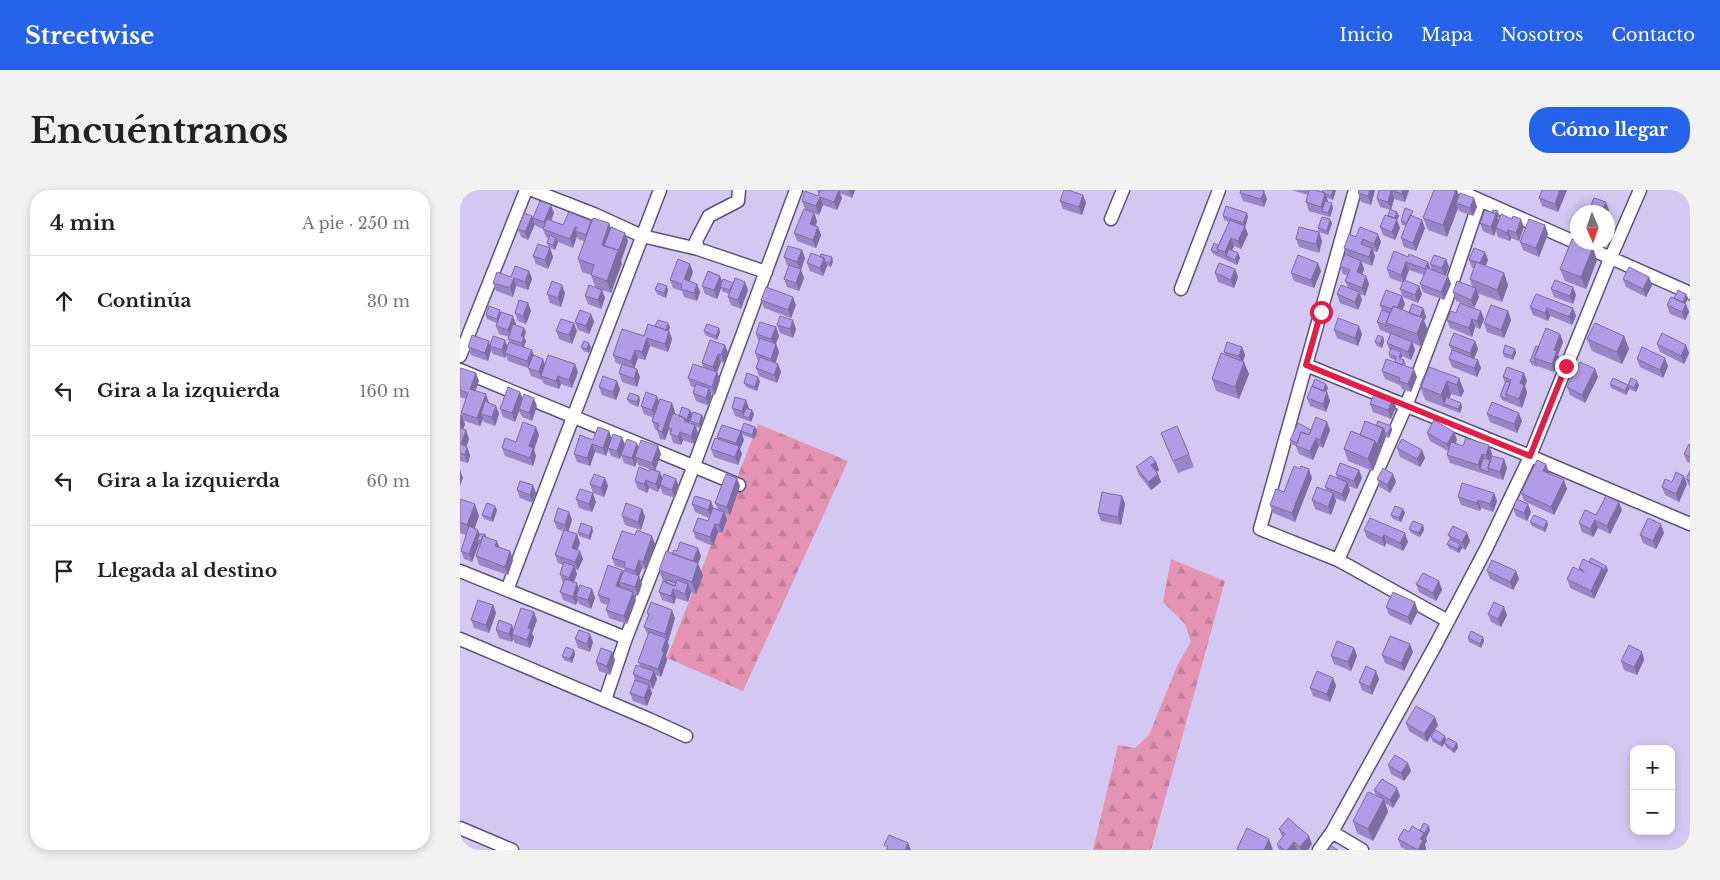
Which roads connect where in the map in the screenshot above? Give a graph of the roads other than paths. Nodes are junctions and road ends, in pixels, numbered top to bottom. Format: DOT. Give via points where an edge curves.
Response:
graph roads {
  1 [pos="526,190"];
  2 [pos="532,190"];
  3 [pos="660,190"];
  4 [pos="739,190"];
  5 [pos="796,190"];
  6 [pos="1123,190"];
  7 [pos="1219,190"];
  8 [pos="1355,190"];
  9 [pos="1457,190"];
  10 [pos="1640,190"];
  11 [pos="1480,200"];
  12 [pos="1111,219"];
  13 [pos="642,236"];
  14 [pos="698,249"];
  15 [pos="1610,259"];
  16 [pos="766,272"];
  17 [pos="1181,289"];
  18 [pos="1690,293"];
  19 [pos="460,356"];
  20 [pos="1306,365"];
  21 [pos="460,370"];
  22 [pos="1406,406"];
  23 [pos="574,417"];
  24 [pos="1530,456"];
  25 [pos="693,468"];
  26 [pos="739,485"];
  27 [pos="1690,524"];
  28 [pos="1338,560"];
  29 [pos="460,571"];
  30 [pos="507,590"];
  31 [pos="1448,621"];
  32 [pos="626,638"];
  33 [pos="460,640"];
  34 [pos="605,700"];
  35 [pos="686,736"];
  36 [pos="460,828"];
  37 [pos="1332,832"];
  38 [pos="512,850"];
  39 [pos="1319,850"];
  40 [pos="1362,850"];
  1 -- 19 [label="street"];
  2 -- 13 [label="street"];
  3 -- 13 [label="street"];
  4 -- 14 [label="street" via="738,201 710,216 696,240"];
  5 -- 16 [label="street"];
  6 -- 12 [label="street"];
  7 -- 17 [label="street"];
  8 -- 20 [label="street"];
  9 -- 11 [label="street"];
  10 -- 15 [label="street"];
  11 -- 15 [label="street"];
  11 -- 22 [label="street"];
  13 -- 14 [label="street"];
  13 -- 23 [label="street"];
  14 -- 16 [label="street"];
  15 -- 18 [label="street"];
  15 -- 24 [label="street"];
  16 -- 25 [label="street"];
  20 -- 22 [label="street"];
  20 -- 28 [label="street" via="1260,529"];
  21 -- 23 [label="street"];
  22 -- 24 [label="street"];
  22 -- 28 [label="street"];
  23 -- 25 [label="street"];
  23 -- 30 [label="street"];
  24 -- 27 [label="street"];
  24 -- 31 [label="street"];
  25 -- 26 [label="street"];
  25 -- 32 [label="street"];
  28 -- 31 [label="street"];
  29 -- 30 [label="street"];
  30 -- 32 [label="street"];
  31 -- 37 [label="street"];
  32 -- 34 [label="street"];
  33 -- 34 [label="street"];
  34 -- 35 [label="street"];
  36 -- 38 [label="street"];
  37 -- 39 [label="street"];
  37 -- 40 [label="street"];
}
